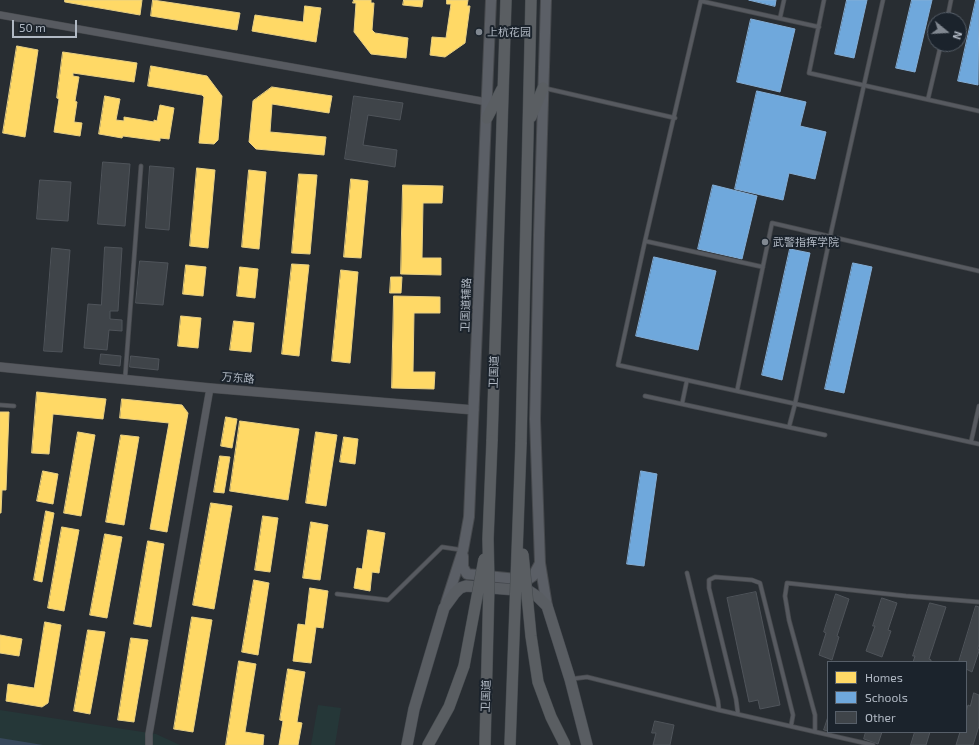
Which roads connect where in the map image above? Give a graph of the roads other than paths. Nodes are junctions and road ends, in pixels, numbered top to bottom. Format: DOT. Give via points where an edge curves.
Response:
graph roads {
  1 [pos="490,0"];
  2 [pos="506,0"];
  3 [pos="531,0"];
  4 [pos="546,0"];
  5 [pos="701,0"];
  6 [pos="784,0"];
  7 [pos="824,0"];
  8 [pos="883,0"];
  9 [pos="951,0"];
  10 [pos="948,12"];
  11 [pos="0,15"];
  12 [pos="780,18"];
  13 [pos="819,27"];
  14 [pos="939,52"];
  15 [pos="530,62"];
  16 [pos="864,85"];
  17 [pos="503,87"];
  18 [pos="543,88"];
  19 [pos="928,99"];
  20 [pos="487,102"];
  21 [pos="979,111"];
  22 [pos="486,118"];
  23 [pos="675,118"];
  24 [pos="529,122"];
  25 [pos="141,166"];
  26 [pos="830,237"];
  27 [pos="645,241"];
  28 [pos="763,267"];
  29 [pos="979,271"];
  30 [pos="0,367"];
  31 [pos="124,379"];
  32 [pos="687,380"];
  33 [pos="210,388"];
  34 [pos="737,391"];
  35 [pos="645,396"];
  36 [pos="682,404"];
  37 [pos="795,404"];
  38 [pos="0,405"];
  39 [pos="14,406"];
  40 [pos="979,406"];
  41 [pos="474,410"];
  42 [pos="789,427"];
  43 [pos="825,435"];
  44 [pos="971,442"];
  45 [pos="979,444"];
  46 [pos="519,509"];
  47 [pos="488,539"];
  48 [pos="463,550"];
  49 [pos="540,563"];
  50 [pos="687,573"];
  51 [pos="337,594"];
  52 [pos="979,602"];
  53 [pos="547,606"];
  54 [pos="444,608"];
  55 [pos="570,679"];
  56 [pos="719,710"];
  57 [pos="738,714"];
  58 [pos="791,726"];
  59 [pos="815,732"];
  60 [pos="149,745"];
  61 [pos="407,745"];
  62 [pos="428,745"];
  63 [pos="485,745"];
  64 [pos="510,745"];
  65 [pos="565,745"];
  66 [pos="587,745"];
  67 [pos="873,745"];
  1 -- 20 [label="main road, 卫国道辅路"];
  2 -- 17 [label="highway, 卫国道"];
  3 -- 15 [label="highway"];
  4 -- 18 [label="main road"];
  5 -- 12 [label="lane"];
  5 -- 23 [label="lane"];
  6 -- 12 [label="lane"];
  7 -- 13 [label="lane"];
  8 -- 16 [label="lane"];
  9 -- 10 [label="lane"];
  11 -- 20 [label="street"];
  12 -- 13 [label="lane"];
  13 -- 16 [label="lane" via="809,73"];
  14 -- 19 [label="lane"];
  15 -- 18 [label="main road"];
  15 -- 24 [label="highway"];
  16 -- 19 [label="lane"];
  16 -- 26 [label="lane"];
  17 -- 22 [label="highway"];
  17 -- 47 [label="highway, 卫国道, bridge"];
  18 -- 23 [label="lane"];
  18 -- 24 [label="highway"];
  18 -- 49 [label="main road" via="535,419"];
  19 -- 21 [label="lane"];
  20 -- 22 [label="main road, 卫国道辅路"];
  22 -- 41 [label="main road, 卫国道辅路"];
  23 -- 27 [label="lane"];
  24 -- 46 [label="highway, bridge"];
  25 -- 31 [label="lane"];
  26 -- 28 [label="lane" via="772,223"];
  26 -- 29 [label="lane"];
  26 -- 37 [label="lane"];
  27 -- 28 [label="lane"];
  27 -- 32 [label="lane" via="618,365"];
  28 -- 34 [label="lane"];
  30 -- 31 [label="street, 万东路"];
  31 -- 33 [label="street, 万东路"];
  32 -- 34 [label="lane"];
  32 -- 36 [label="lane"];
  33 -- 41 [label="street, 万东路"];
  33 -- 60 [label="street"];
  34 -- 37 [label="lane"];
  35 -- 36 [label="lane"];
  36 -- 42 [label="lane"];
  37 -- 42 [label="lane"];
  37 -- 44 [label="lane"];
  38 -- 39 [label="lane"];
  40 -- 44 [label="lane"];
  41 -- 48 [label="main road, 卫国道辅路" via="469,517"];
  42 -- 43 [label="lane"];
  44 -- 45 [label="lane"];
  46 -- 64 [label="highway, bridge"];
  46 -- 65 [label="highway, bridge" via="530,636 538,682"];
  47 -- 62 [label="highway, bridge" via="464,666 449,707"];
  47 -- 63 [label="highway, 卫国道, bridge"];
  48 -- 49 [label="main road" via="463,567 467,574 527,580 533,576"];
  48 -- 51 [label="lane" via="442,548 388,600"];
  48 -- 54 [label="main road, 卫国道辅路"];
  49 -- 53 [label="main road"];
  50 -- 56 [label="lane"];
  52 -- 59 [label="lane" via="787,583 787,608 815,715"];
  53 -- 54 [label="main road" via="529,591 466,586 460,588"];
  53 -- 55 [label="main road"];
  54 -- 61 [label="main road" via="414,709"];
  55 -- 56 [label="lane" via="588,678"];
  55 -- 66 [label="main road"];
  56 -- 57 [label="lane"];
  57 -- 58 [label="lane"];
  57 -- 58 [label="lane" via="709,588 709,580 715,577 760,583 793,714"];
  58 -- 59 [label="lane"];
  59 -- 67 [label="lane"];
}
